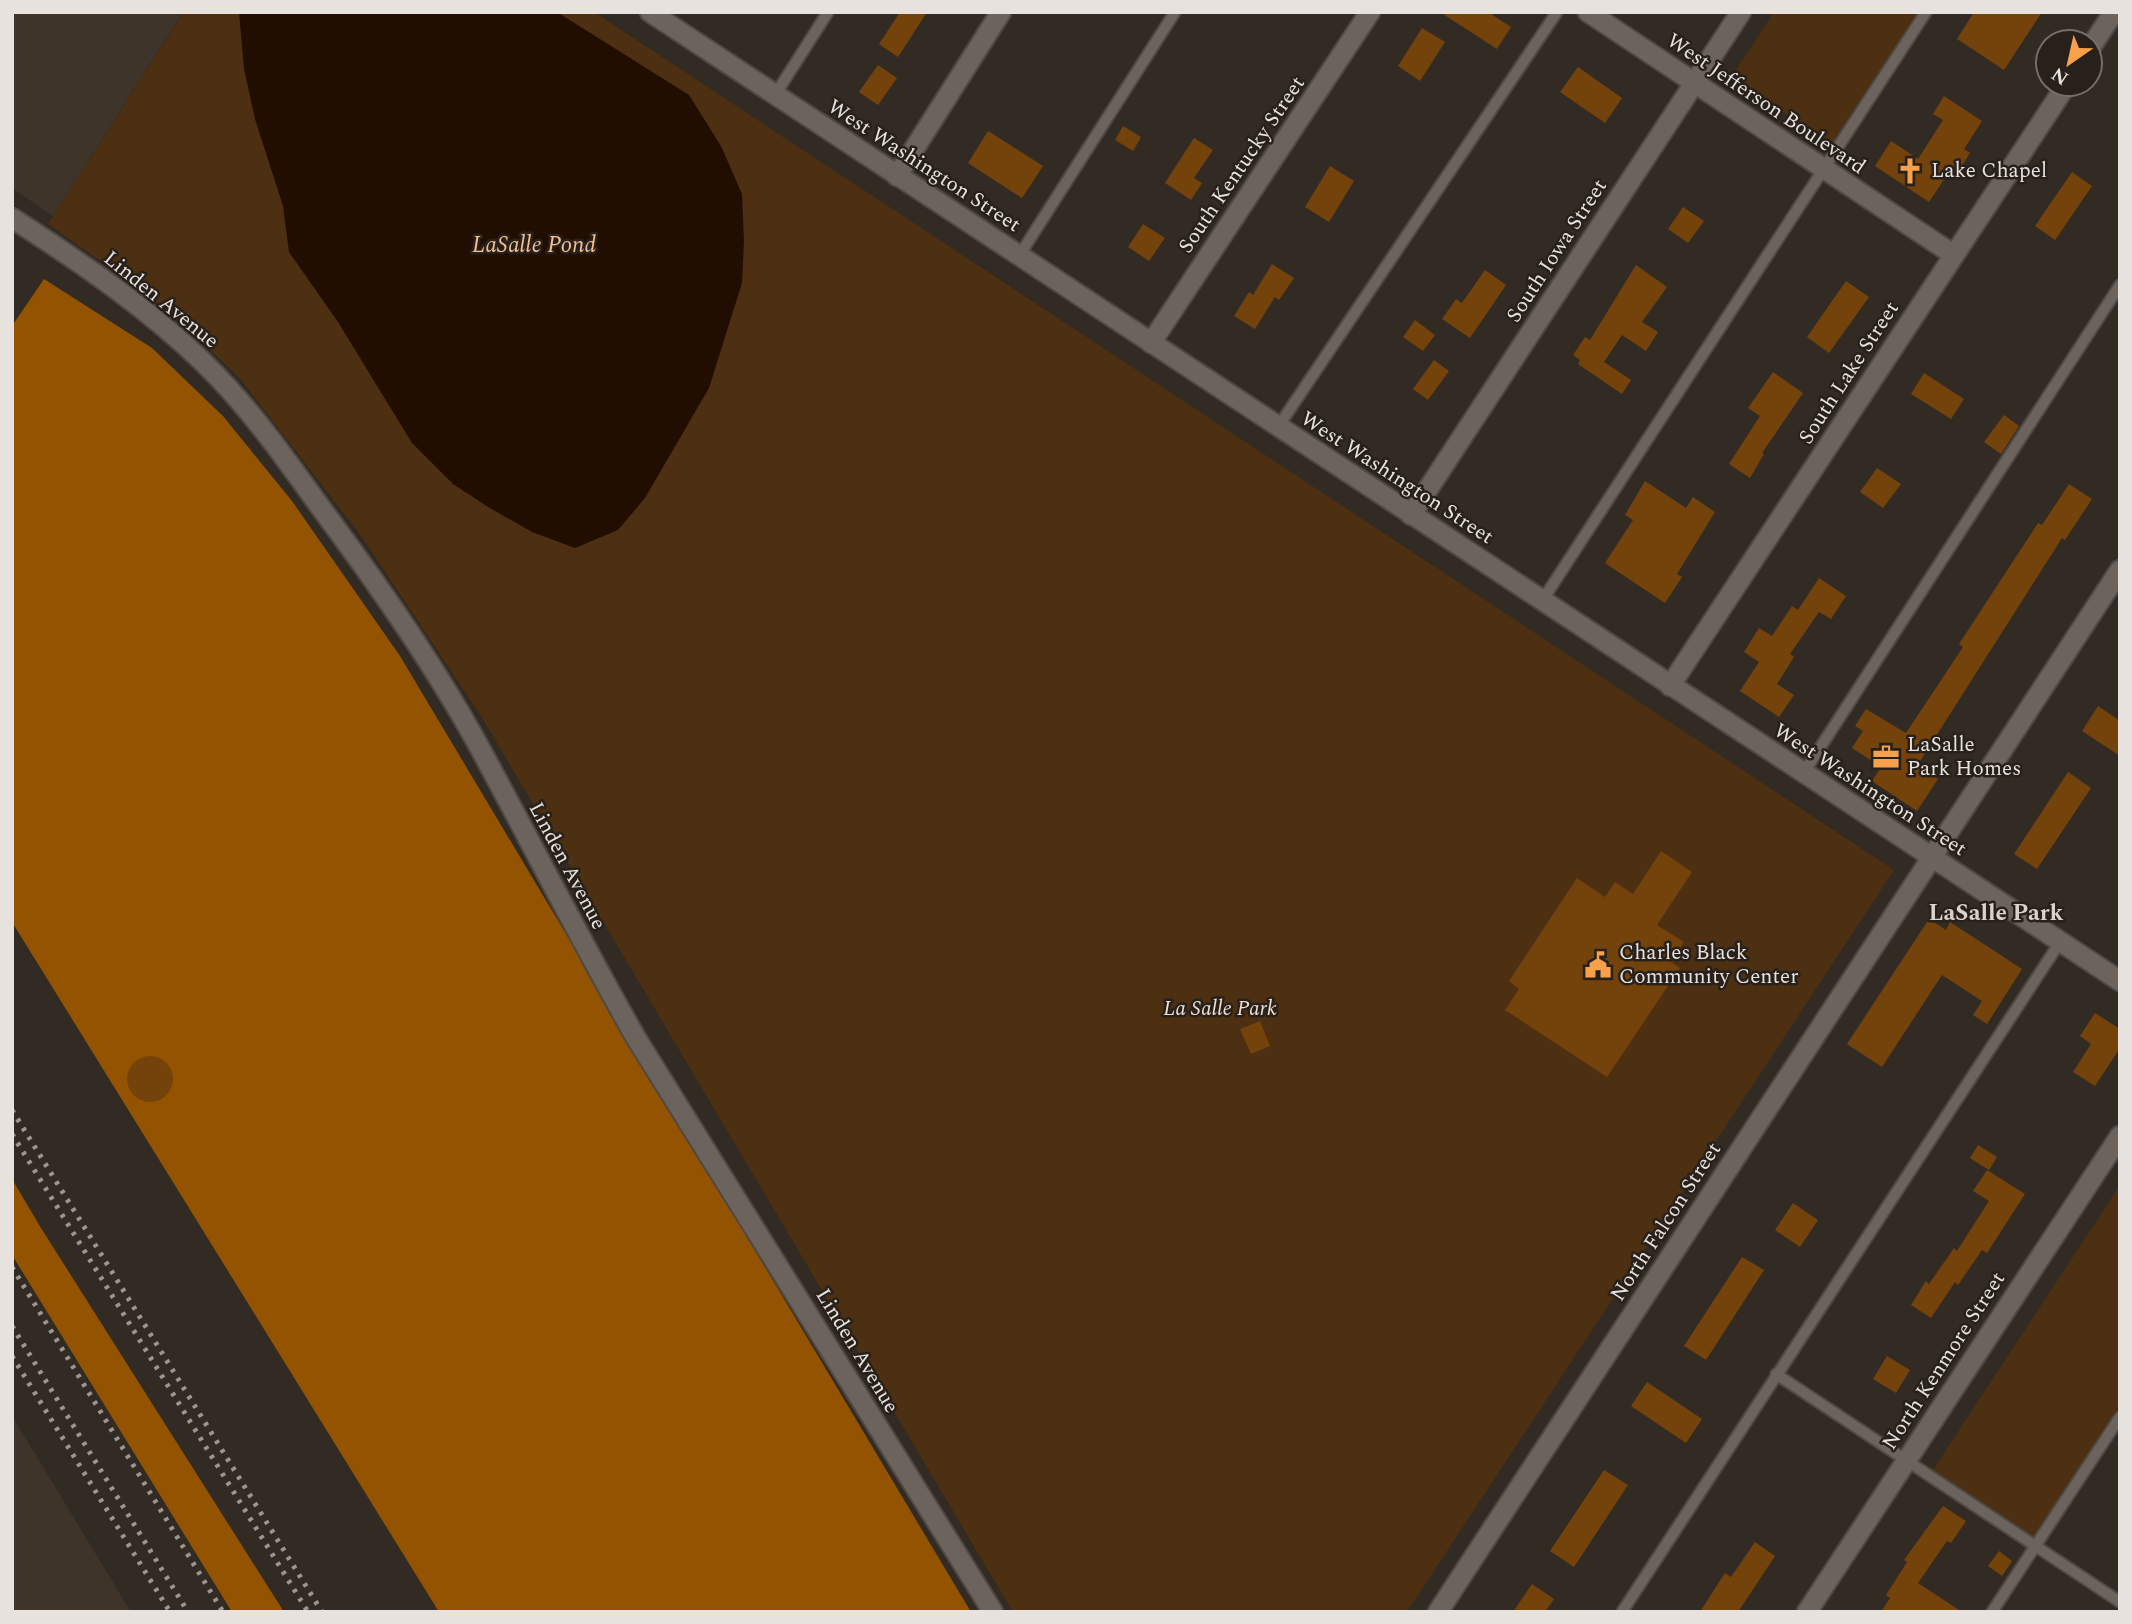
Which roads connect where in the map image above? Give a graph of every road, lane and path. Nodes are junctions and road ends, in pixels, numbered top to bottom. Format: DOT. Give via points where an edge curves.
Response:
graph roads {
  1 [pos="651,12"];
  2 [pos="828,12"];
  3 [pos="1001,12"];
  4 [pos="1175,12"];
  5 [pos="1370,12"];
  6 [pos="1557,12"];
  7 [pos="1588,12"];
  8 [pos="1741,12"];
  9 [pos="1926,12"];
  10 [pos="2114,12"];
  11 [pos="2103,28"];
  12 [pos="1694,84"];
  13 [pos="775,95"];
  14 [pos="2058,98"];
  15 [pos="1823,170"];
  16 [pos="897,176"];
  17 [pos="12,218"];
  18 [pos="1954,255"];
  19 [pos="1019,256"];
  20 [pos="2120,285"];
  21 [pos="1151,343"];
  22 [pos="1278,427"];
  23 [pos="1411,515"];
  24 [pos="2120,570"];
  25 [pos="1542,601"];
  26 [pos="1670,686"];
  27 [pos="1803,774"];
  28 [pos="1931,857"];
  29 [pos="2060,942"];
  30 [pos="2120,981"];
  31 [pos="2120,1136"];
  32 [pos="1776,1374"];
  33 [pos="2120,1417"];
  34 [pos="1905,1461"];
  35 [pos="2034,1546"];
  36 [pos="2120,1602"];
  37 [pos="993,1612"];
  38 [pos="1438,1612"];
  39 [pos="1622,1612"];
  40 [pos="1807,1612"];
  41 [pos="1992,1612"];
  1 -- 13 [label="street, West Washington Street"];
  2 -- 13 [label="lane"];
  3 -- 16 [label="street"];
  4 -- 19 [label="lane"];
  5 -- 21 [label="street, South Kentucky Street"];
  6 -- 22 [label="lane"];
  7 -- 12 [label="street, West Jefferson Boulevard"];
  8 -- 12 [label="street, South Iowa Street"];
  9 -- 15 [label="lane"];
  10 -- 11 [label="street"];
  12 -- 15 [label="street, West Jefferson Boulevard"];
  12 -- 23 [label="street, South Iowa Street"];
  13 -- 16 [label="street, West Washington Street"];
  14 -- 18 [label="street, South Lake Street"];
  15 -- 18 [label="street, West Jefferson Boulevard"];
  15 -- 25 [label="lane"];
  16 -- 19 [label="street, West Washington Street"];
  17 -- 37 [label="street, Linden Avenue" via="126,297 206,365 242,403 354,552 414,638 475,740 636,1038"];
  18 -- 26 [label="street, South Lake Street"];
  19 -- 21 [label="street, West Washington Street"];
  20 -- 27 [label="lane"];
  21 -- 22 [label="street, West Washington Street"];
  22 -- 23 [label="street, West Washington Street"];
  23 -- 25 [label="street, West Washington Street"];
  24 -- 28 [label="street, North Falcon Street"];
  25 -- 26 [label="street, West Washington Street"];
  26 -- 27 [label="street, West Washington Street"];
  27 -- 28 [label="street, West Washington Street"];
  28 -- 29 [label="street, West Washington Street"];
  28 -- 38 [label="street, North Falcon Street"];
  29 -- 30 [label="street, West Washington Street"];
  29 -- 32 [label="lane"];
  31 -- 34 [label="street, North Kenmore Street"];
  32 -- 34 [label="lane"];
  32 -- 39 [label="lane"];
  33 -- 35 [label="lane"];
  34 -- 35 [label="lane"];
  34 -- 40 [label="street, North Kenmore Street"];
  35 -- 36 [label="lane"];
  35 -- 41 [label="lane"];
}
